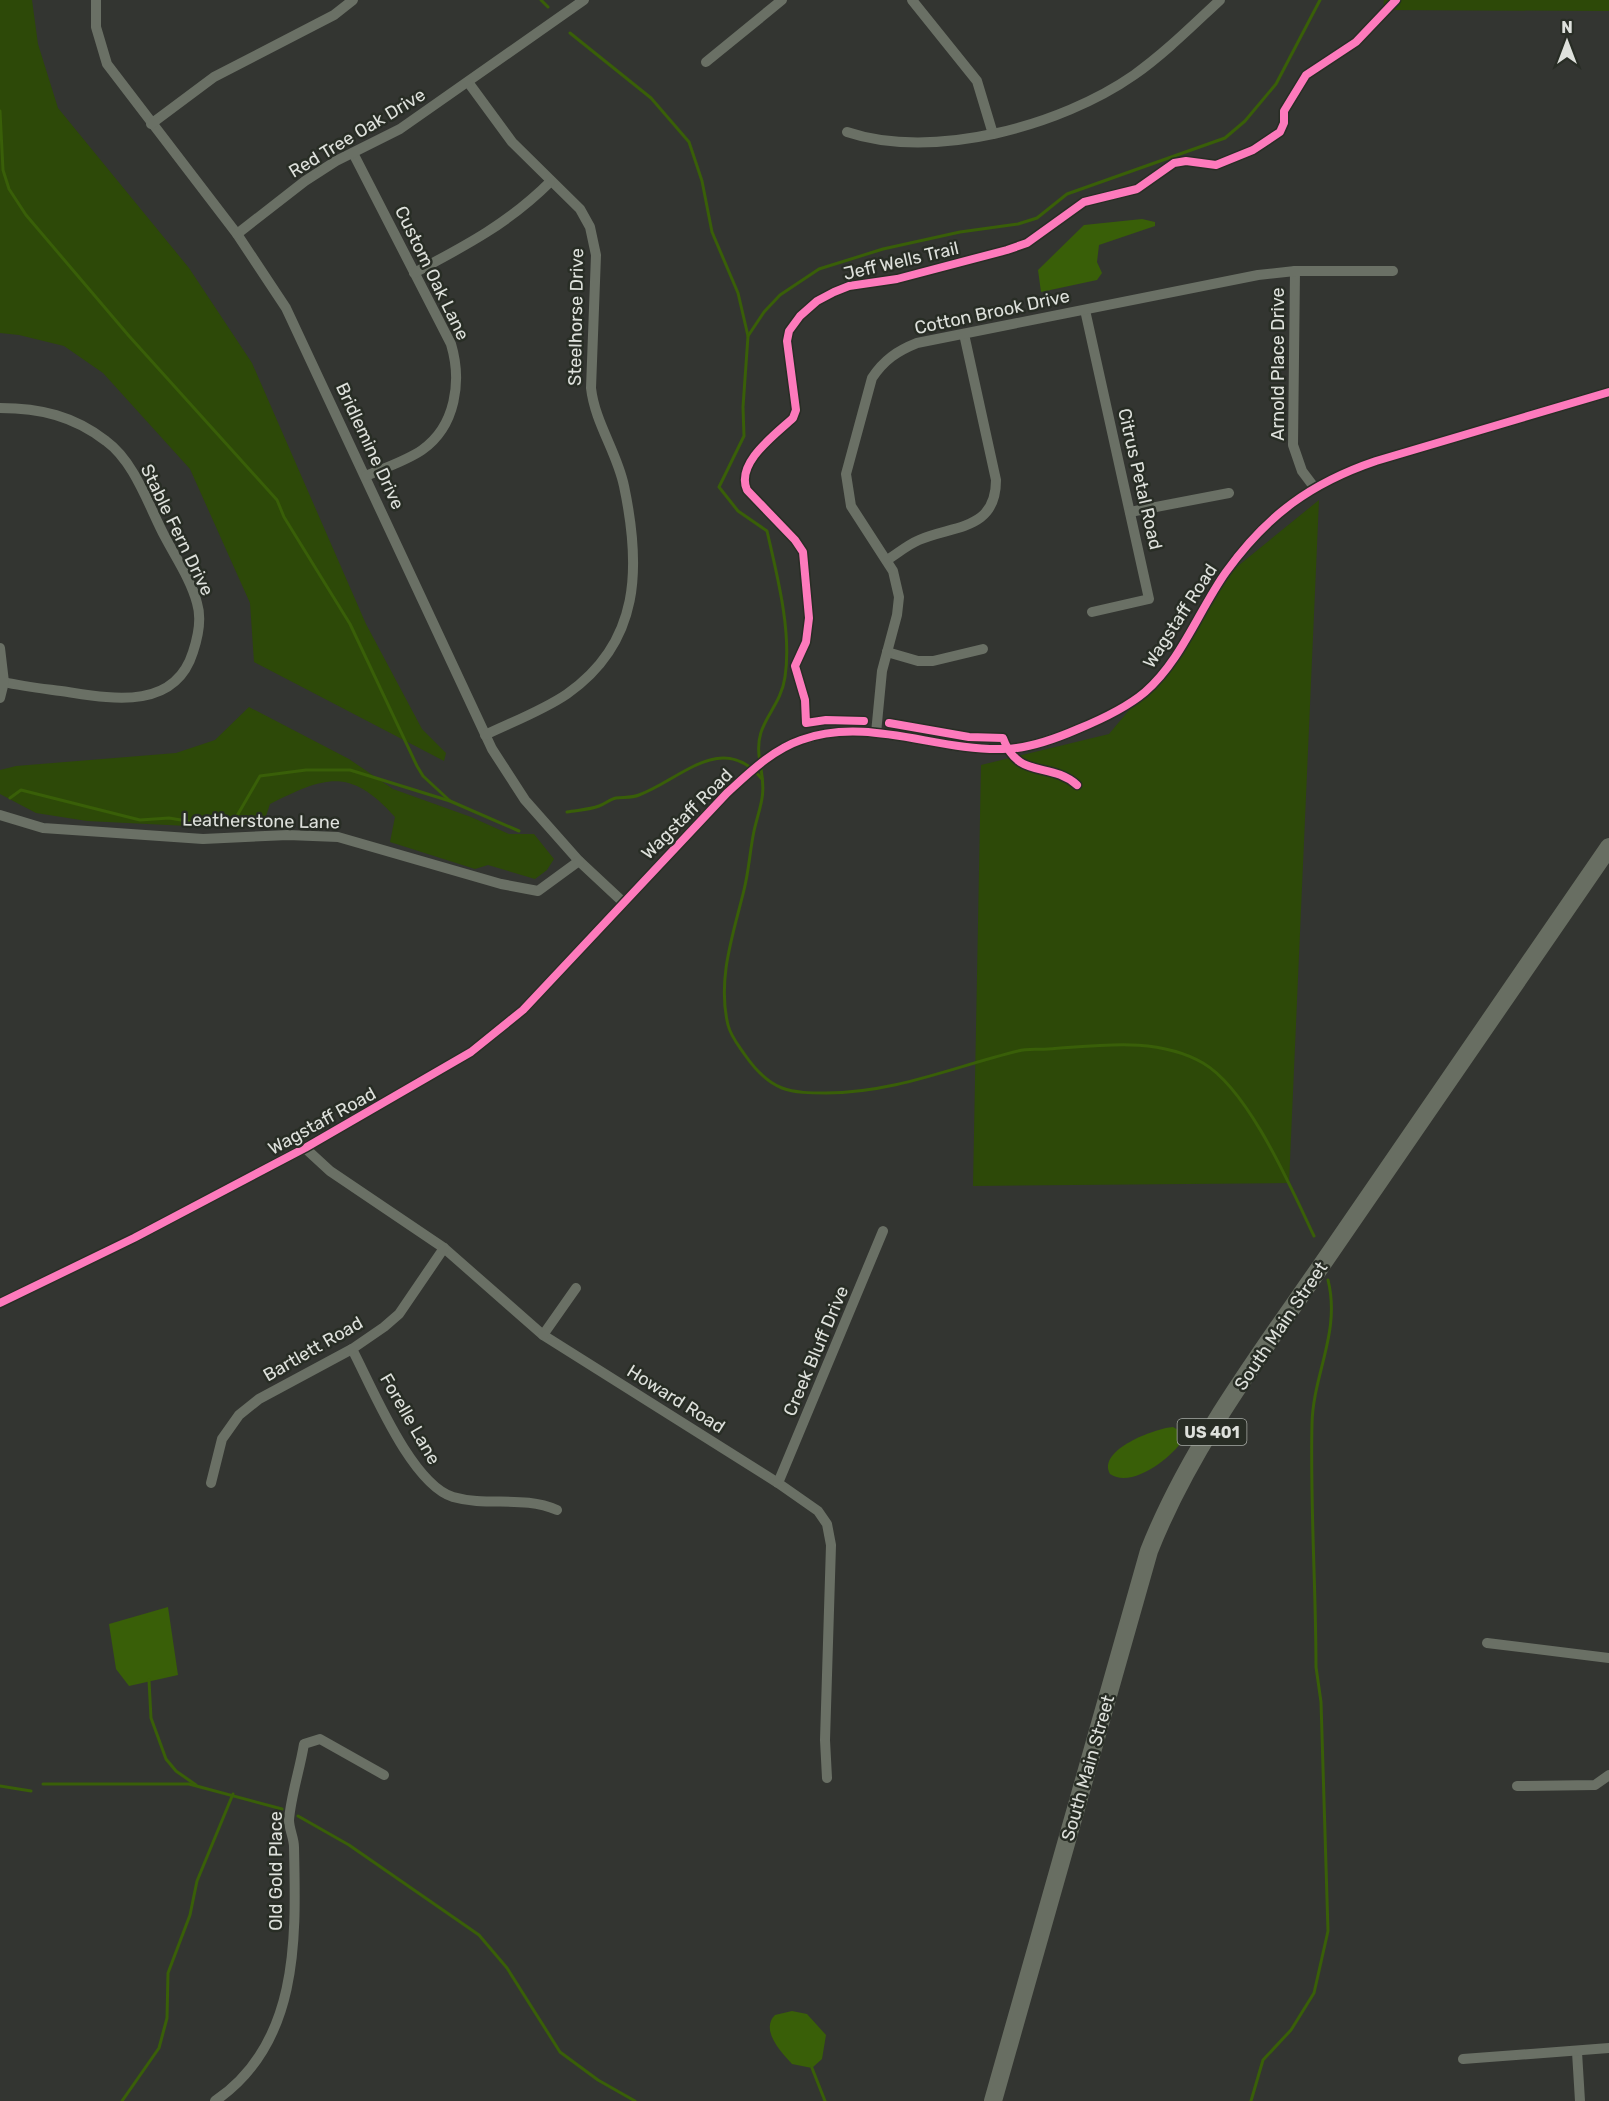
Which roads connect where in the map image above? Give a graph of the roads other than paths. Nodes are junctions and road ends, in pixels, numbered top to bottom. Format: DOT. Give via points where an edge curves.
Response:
graph roads {
  1 [pos="96,0"];
  2 [pos="353,0"];
  3 [pos="584,0"];
  4 [pos="782,0"];
  5 [pos="912,0"];
  6 [pos="1220,0"];
  7 [pos="706,62"];
  8 [pos="468,82"];
  9 [pos="151,124"];
  10 [pos="847,132"];
  11 [pos="993,134"];
  12 [pos="353,153"];
  13 [pos="550,182"];
  14 [pos="237,234"];
  15 [pos="1295,271"];
  16 [pos="1394,271"];
  17 [pos="414,273"];
  18 [pos="1085,310"];
  19 [pos="964,334"];
  20 [pos="1609,392"];
  21 [pos="0,408"];
  22 [pos="366,476"];
  23 [pos="1314,488"];
  24 [pos="1229,493"];
  25 [pos="1130,512"];
  26 [pos="887,560"];
  27 [pos="1092,612"];
  28 [pos="0,648"];
  29 [pos="983,649"];
  30 [pos="887,652"];
  31 [pos="4,682"];
  32 [pos="0,698"];
  33 [pos="876,733"];
  34 [pos="485,735"];
  35 [pos="0,814"];
  36 [pos="1609,847"];
  37 [pos="579,861"];
  38 [pos="624,903"];
  39 [pos="305,1148"];
  40 [pos="883,1231"];
  41 [pos="444,1248"];
  42 [pos="576,1288"];
  43 [pos="0,1303"];
  44 [pos="543,1335"];
  45 [pos="352,1349"];
  46 [pos="211,1483"];
  47 [pos="778,1483"];
  48 [pos="557,1510"];
  49 [pos="1487,1643"];
  50 [pos="1609,1659"];
  51 [pos="384,1775"];
  52 [pos="1609,1775"];
  53 [pos="827,1778"];
  54 [pos="1517,1786"];
  55 [pos="1609,2048"];
  56 [pos="1577,2052"];
  57 [pos="1463,2059"];
  58 [pos="215,2101"];
  59 [pos="993,2101"];
  60 [pos="1580,2101"];
  1 -- 9 [label="street, Bridlemine Drive" via="96,27 107,64"];
  2 -- 9 [label="street" via="334,15 214,77"];
  3 -- 8 [label="street, Red Tree Oak Drive"];
  4 -- 7 [label="street"];
  5 -- 11 [label="street" via="977,81"];
  6 -- 11 [label="street" via="1165,52 1123,82 1064,113"];
  8 -- 12 [label="street, Red Tree Oak Drive" via="400,129"];
  8 -- 13 [label="street, Steelhorse Drive" via="512,142"];
  9 -- 14 [label="street, Bridlemine Drive"];
  10 -- 11 [label="street" via="869,139 940,141"];
  12 -- 14 [label="street, Red Tree Oak Drive" via="305,181"];
  12 -- 17 [label="street, Custom Oak Lane"];
  13 -- 17 [label="street" via="488,234"];
  13 -- 34 [label="street, Steelhorse Drive" via="580,209 594,242 593,408 624,485 635,569 633,593 618,638 599,667 566,695"];
  14 -- 22 [label="street, Bridlemine Drive" via="286,308"];
  15 -- 16 [label="street, Cotton Brook Drive"];
  15 -- 18 [label="street, Cotton Brook Drive"];
  15 -- 23 [label="street, Arnold Place Drive" via="1293,445 1302,471"];
  17 -- 22 [label="street, Custom Oak Lane" via="453,354 457,388 453,407 440,432 422,450"];
  18 -- 19 [label="street, Cotton Brook Drive"];
  18 -- 25 [label="street, Citrus Petal Road"];
  19 -- 26 [label="street" via="996,480 993,501 981,518 916,541"];
  19 -- 26 [label="street, Cotton Brook Drive" via="900,350 872,378 846,474 851,506"];
  20 -- 23 [label="street, Wagstaff Road" via="1345,471"];
  21 -- 31 [label="street, Stable Fern Drive" via="52,412 81,424 108,442 126,463 183,572 198,604 199,632 191,658 180,675 166,687 143,697 109,698"];
  22 -- 34 [label="street, Bridlemine Drive"];
  23 -- 33 [label="street, Wagstaff Road" via="1289,504 1245,549 1212,593 1167,667 1128,704 1078,729 1007,749 957,746"];
  24 -- 25 [label="street"];
  25 -- 27 [label="street, Citrus Petal Road" via="1149,599"];
  26 -- 30 [label="street, Cotton Brook Drive" via="899,597"];
  28 -- 31 [label="street"];
  29 -- 30 [label="street" via="933,661"];
  30 -- 33 [label="street, Cotton Brook Drive"];
  31 -- 32 [label="street"];
  33 -- 38 [label="street, Wagstaff Road" via="847,732 801,740 762,763 727,793"];
  34 -- 37 [label="street, Bridlemine Drive" via="525,800"];
  35 -- 37 [label="street, Leatherstone Lane" via="43,828 203,839 338,837 538,891"];
  36 -- 59 [label="highway, South Main Street / US 401" via="1262,1352 1165,1512 1149,1551"];
  37 -- 38 [label="street, Bridlemine Drive"];
  38 -- 39 [label="street, Wagstaff Road" via="523,1010 488,1038 428,1078"];
  39 -- 41 [label="street, Howard Road" via="330,1171"];
  39 -- 43 [label="street, Wagstaff Road"];
  40 -- 47 [label="street, Creek Bluff Drive"];
  41 -- 44 [label="street, Howard Road"];
  41 -- 45 [label="street, Bartlett Road" via="399,1314"];
  42 -- 44 [label="street"];
  44 -- 47 [label="street, Howard Road"];
  45 -- 46 [label="street, Bartlett Road" via="259,1399 239,1415 222,1439"];
  45 -- 48 [label="street, Forelle Lane" via="422,1476 452,1497 524,1501"];
  47 -- 53 [label="street, Howard Road" via="818,1511 827,1524 831,1545"];
  49 -- 50 [label="street"];
  51 -- 58 [label="street, Old Gold Place" via="320,1739 304,1744 289,1822 294,1844 293,1948 287,1994 267,2044 243,2076"];
  52 -- 54 [label="street" via="1595,1785"];
  55 -- 56 [label="street"];
  56 -- 57 [label="street"];
  56 -- 60 [label="street"];
}
